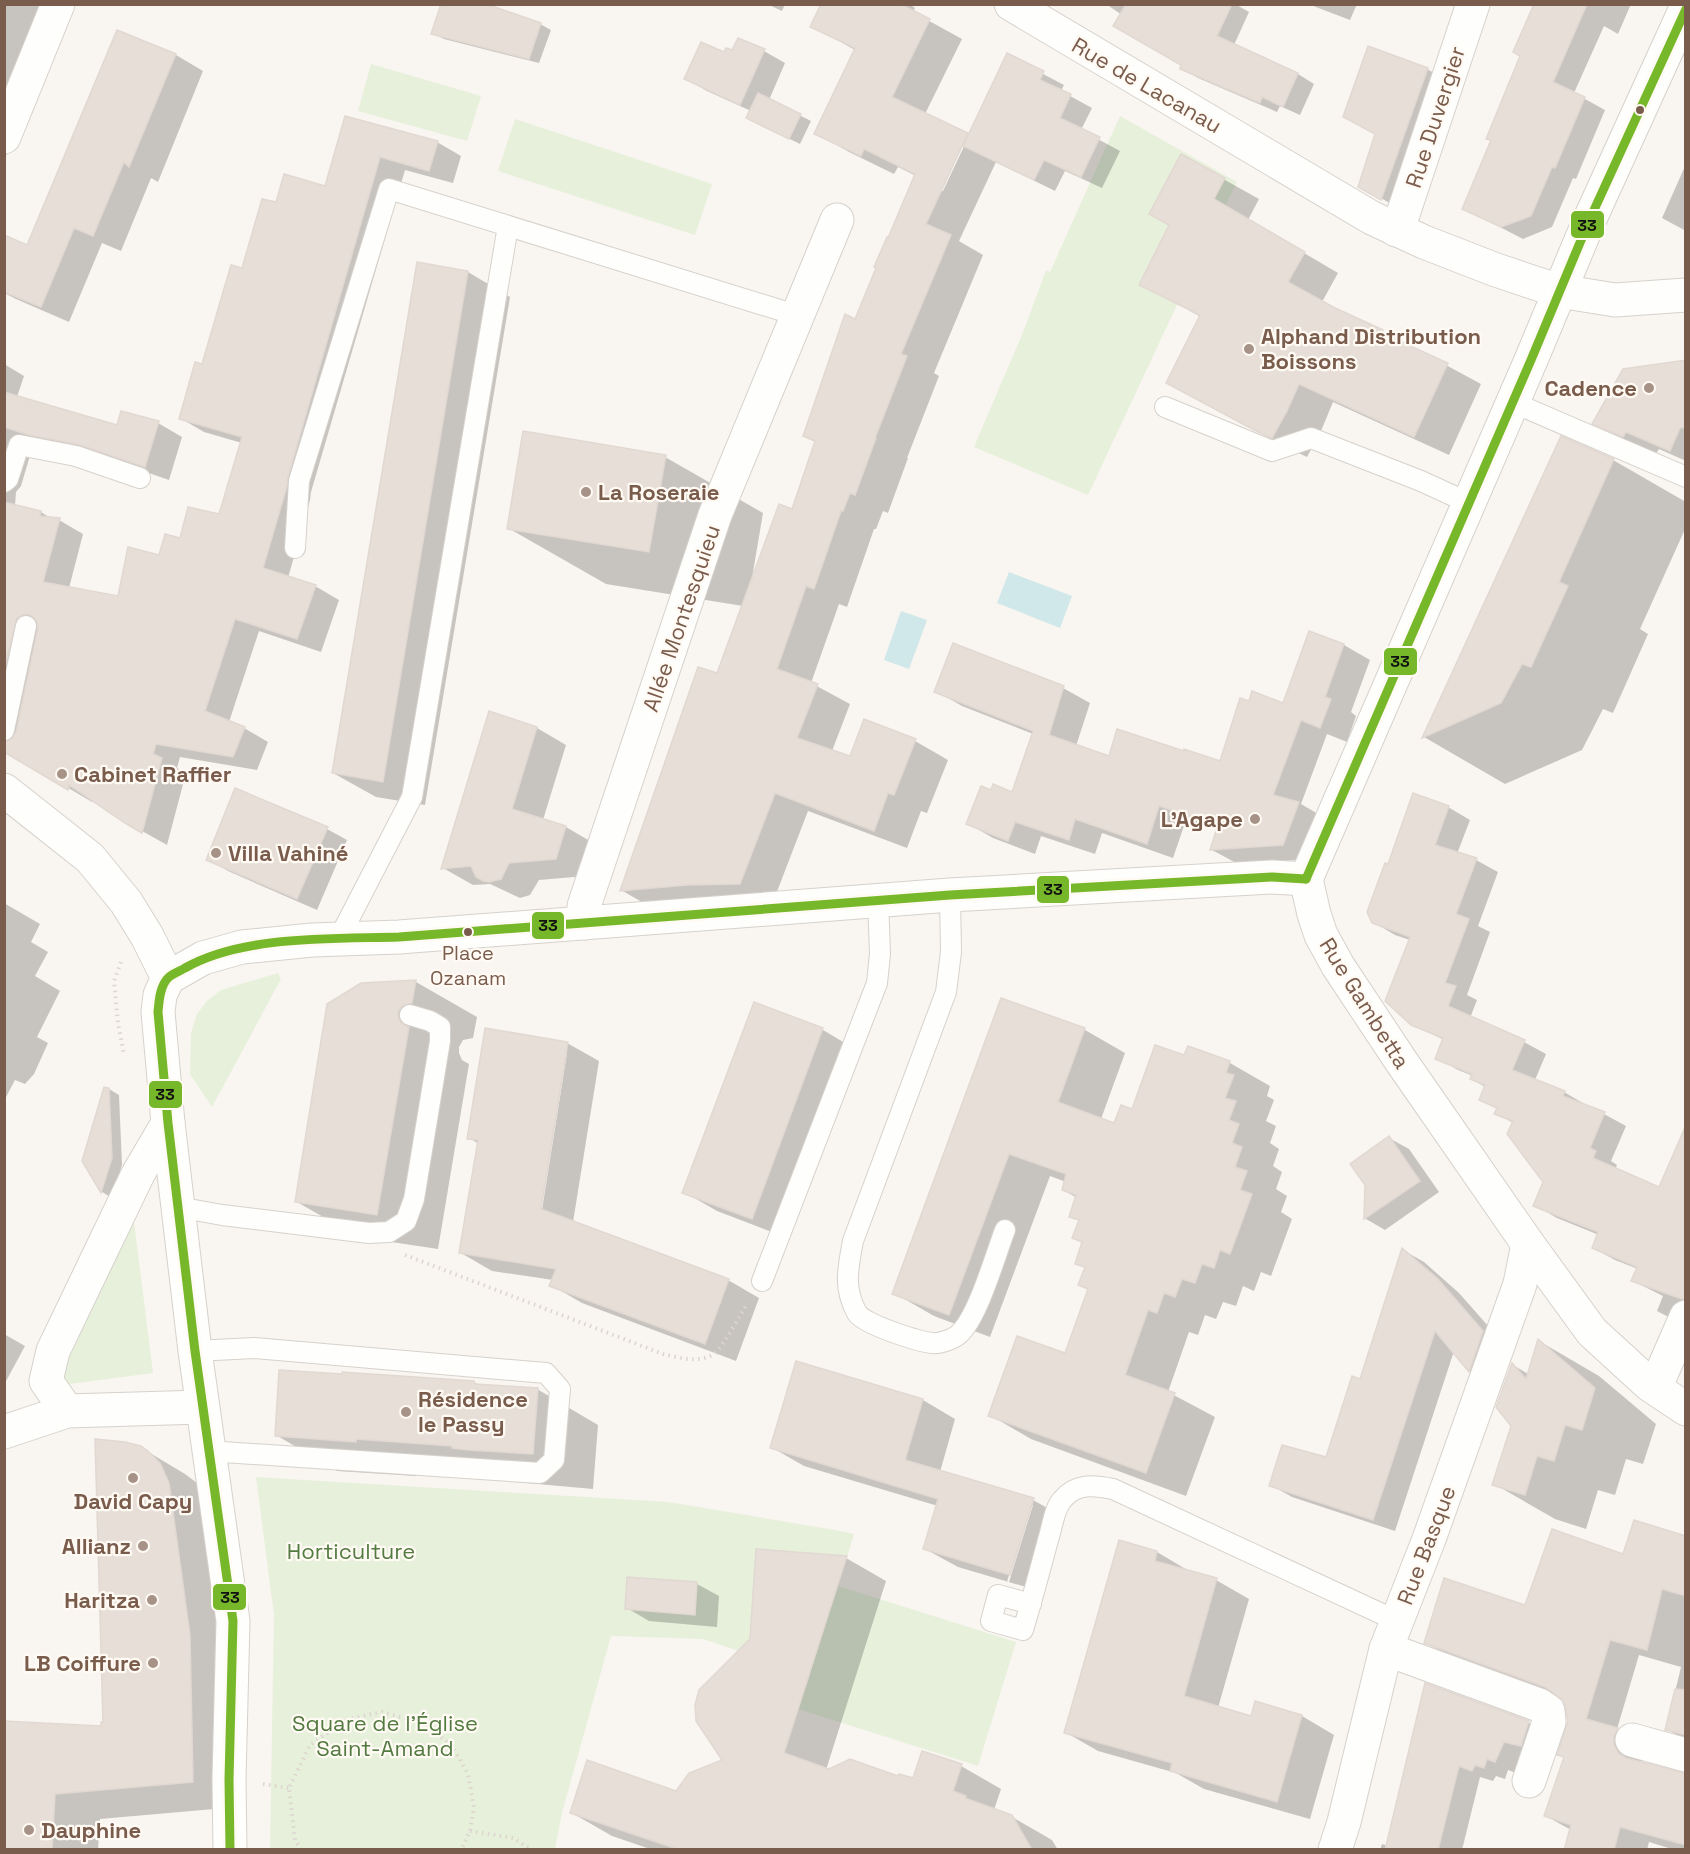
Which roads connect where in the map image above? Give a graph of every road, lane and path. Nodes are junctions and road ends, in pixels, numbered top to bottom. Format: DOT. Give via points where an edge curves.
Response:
graph roads {
  1 [pos="58,4"];
  2 [pos="1011,4"];
  3 [pos="1473,4"];
  4 [pos="1686,8"];
  5 [pos="4,137"];
  6 [pos="837,220"];
  7 [pos="508,226"];
  8 [pos="1396,230"];
  9 [pos="1559,291"];
  10 [pos="1686,295"];
  11 [pos="799,316"];
  12 [pos="1512,402"];
  13 [pos="1165,407"];
  14 [pos="1686,477"];
  15 [pos="140,478"];
  16 [pos="4,482"];
  17 [pos="1469,503"];
  18 [pos="295,548"];
  19 [pos="26,626"];
  20 [pos="4,730"];
  21 [pos="4,790"];
  22 [pos="1306,879"];
  23 [pos="950,895"];
  24 [pos="878,900"];
  25 [pos="585,923"];
  26 [pos="338,940"];
  27 [pos="168,978"];
  28 [pos="410,1015"];
  29 [pos="168,1123"];
  30 [pos="178,1207"];
  31 [pos="1005,1230"];
  32 [pos="369,1233"];
  33 [pos="1528,1244"];
  34 [pos="762,1281"];
  35 [pos="1686,1317"];
  36 [pos="195,1351"];
  37 [pos="1655,1388"];
  38 [pos="202,1407"];
  39 [pos="1686,1408"];
  40 [pos="67,1411"];
  41 [pos="4,1432"];
  42 [pos="208,1451"];
  43 [pos="1031,1604"];
  44 [pos="1392,1635"];
  45 [pos="1632,1740"];
  46 [pos="1686,1755"];
  47 [pos="1529,1781"];
  48 [pos="470,1831"];
  49 [pos="230,1850"];
  50 [pos="301,1850"];
  51 [pos="461,1850"];
  52 [pos="532,1850"];
  53 [pos="1335,1850"];
  1 -- 5 [label="street"];
  2 -- 8 [label="street, Rue de Lacanau"];
  3 -- 8 [label="street, Rue Duvergier"];
  4 -- 9 [label="street"];
  6 -- 11 [label="street, Allée Montesquieu"];
  7 -- 11 [label="lane"];
  7 -- 18 [label="lane" via="389,189 299,481"];
  7 -- 26 [label="lane" via="412,797"];
  8 -- 9 [label="street, Rue de Lacanau"];
  9 -- 10 [label="street, Rue de Lacanau" via="1615,300"];
  9 -- 12 [label="street"];
  11 -- 25 [label="street, Allée Montesquieu" via="716,515 584,906"];
  12 -- 14 [label="lane"];
  12 -- 17 [label="street"];
  13 -- 17 [label="lane" via="1272,451 1311,438"];
  15 -- 16 [label="lane" via="76,456 19,445"];
  17 -- 22 [label="street"];
  19 -- 20 [label="lane"];
  21 -- 27 [label="street" via="90,858 126,902"];
  22 -- 23 [label="street" via="1272,877"];
  22 -- 33 [label="street, Rue Gambetta" via="1322,936 1338,966"];
  23 -- 24 [label="street"];
  23 -- 31 [label="lane" via="951,952 946,992 853,1241 847,1273 849,1297 859,1316 906,1336 935,1344 958,1335 973,1315"];
  24 -- 25 [label="street"];
  24 -- 34 [label="lane" via="877,983"];
  25 -- 26 [label="street"];
  26 -- 27 [label="street" via="242,947 203,958"];
  27 -- 29 [label="street" via="160,994 158,1012"];
  28 -- 32 [label="lane" via="440,1027 414,1198 406,1221 388,1233"];
  29 -- 30 [label="street"];
  29 -- 40 [label="street" via="138,1174 53,1351 46,1381"];
  30 -- 32 [label="lane"];
  30 -- 36 [label="street"];
  32 -- 34 [label="path" via="384,1247 685,1359 701,1359 716,1352"];
  33 -- 37 [label="street, Rue Gambetta" via="1592,1332"];
  33 -- 44 [label="street, Rue Basque" via="1520,1284"];
  35 -- 37 [label="street"];
  36 -- 38 [label="street"];
  36 -- 42 [label="lane" via="254,1348 546,1373 560,1389 554,1460 540,1473"];
  37 -- 39 [label="street, Rue Gambetta"];
  38 -- 40 [label="street"];
  38 -- 42 [label="street"];
  40 -- 41 [label="street"];
  42 -- 49 [label="street" via="233,1621"];
  43 -- 44 [label="lane" via="1060,1501 1075,1489 1095,1485 1113,1489"];
  44 -- 47 [label="street" via="1548,1711 1549,1722"];
  44 -- 53 [label="street, Rue Basque"];
  45 -- 46 [label="street"];
  48 -- 50 [label="path" via="474,1807 468,1774 452,1746 423,1723 382,1712 348,1719 310,1745 289,1788 295,1840"];
  48 -- 51 [label="path"];
  48 -- 52 [label="path" via="513,1838"];
}
